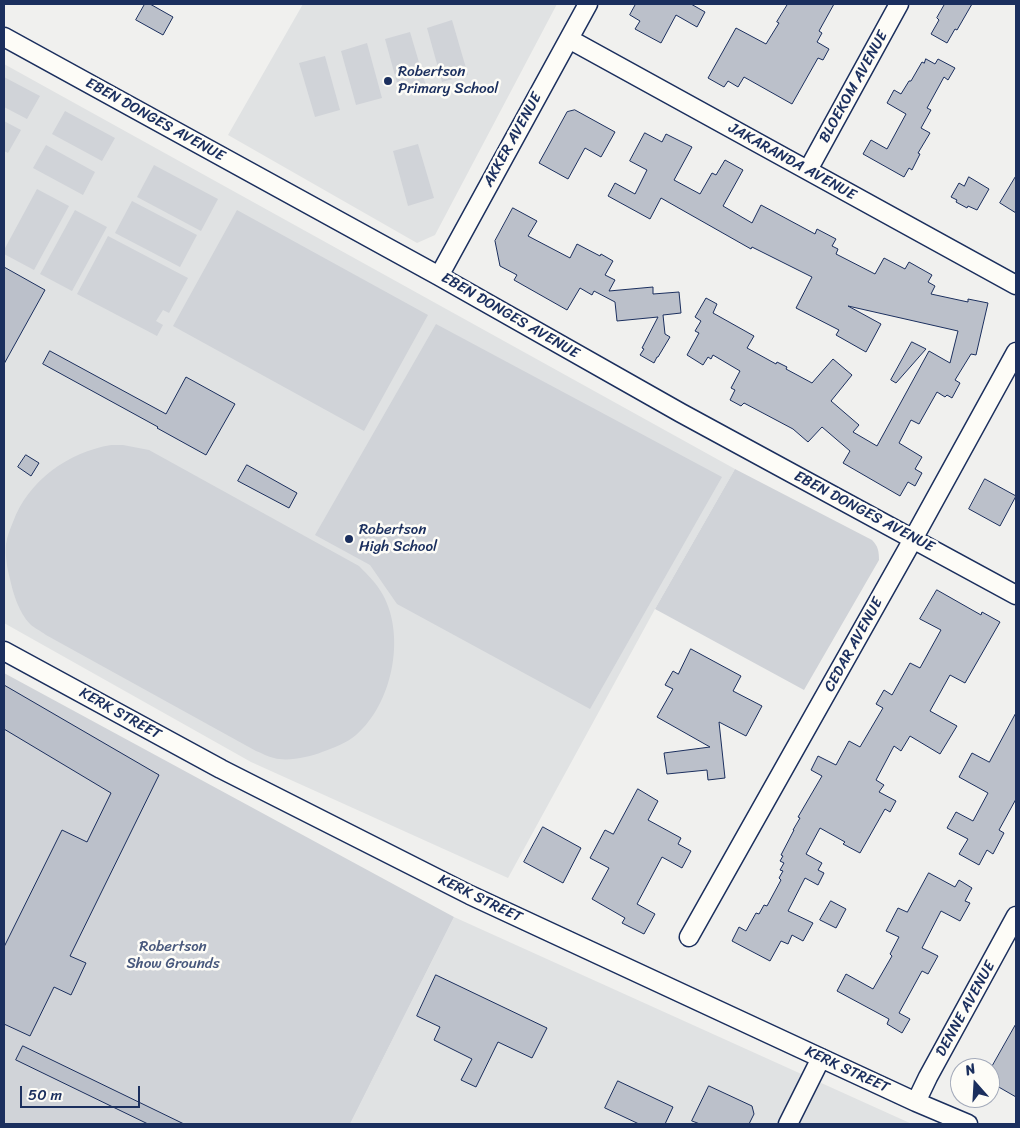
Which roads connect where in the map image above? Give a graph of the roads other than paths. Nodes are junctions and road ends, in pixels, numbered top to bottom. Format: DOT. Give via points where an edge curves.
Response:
graph roads {
  1 [pos="588,4"];
  2 [pos="899,4"];
  3 [pos="4,37"];
  4 [pos="569,39"];
  5 [pos="808,170"];
  6 [pos="439,276"];
  7 [pos="1016,284"];
  8 [pos="1016,352"];
  9 [pos="913,538"];
  10 [pos="1016,594"];
  11 [pos="4,651"];
  12 [pos="1016,916"];
  13 [pos="689,937"];
  14 [pos="821,1058"];
  15 [pos="916,1102"];
  16 [pos="788,1124"];
  17 [pos="968,1124"];
  1 -- 4 [label="street, AKKER AVENUE"];
  2 -- 5 [label="street, BLOEKOM AVENUE"];
  3 -- 6 [label="street, EBEN DONGES AVENUE"];
  4 -- 5 [label="street, JAKARANDA AVENUE"];
  4 -- 6 [label="street, AKKER AVENUE"];
  5 -- 7 [label="street, JAKARANDA AVENUE"];
  6 -- 9 [label="street, EBEN DONGES AVENUE" via="681,413"];
  8 -- 9 [label="street, CEDAR AVENUE"];
  9 -- 10 [label="street, EBEN DONGES AVENUE"];
  9 -- 13 [label="street, CEDAR AVENUE"];
  11 -- 14 [label="street, KERK STREET" via="221,769 470,895"];
  12 -- 15 [label="street, DENNE AVENUE"];
  14 -- 15 [label="street, KERK STREET"];
  14 -- 16 [label="street"];
  15 -- 17 [label="street, KERK STREET"];
}
